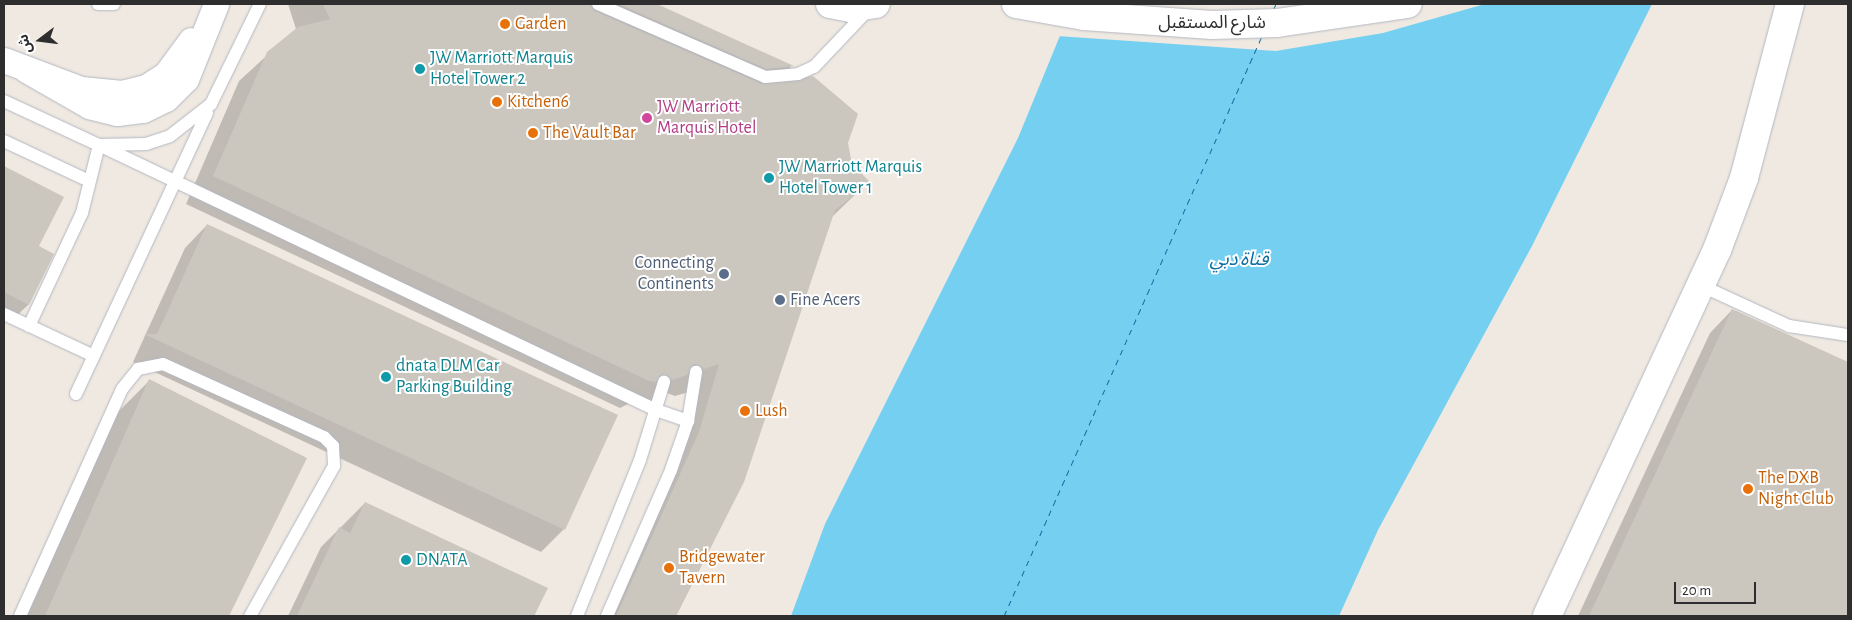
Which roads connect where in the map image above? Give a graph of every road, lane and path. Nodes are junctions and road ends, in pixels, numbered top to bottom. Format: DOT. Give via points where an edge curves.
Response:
graph roads {
  1 [pos="98,4"];
  2 [pos="114,4"];
  3 [pos="216,4"];
  4 [pos="260,4"];
  5 [pos="598,4"];
  6 [pos="830,4"];
  7 [pos="874,4"];
  8 [pos="1016,4"];
  9 [pos="1408,4"];
  10 [pos="1790,4"];
  11 [pos="4,60"];
  12 [pos="4,100"];
  13 [pos="211,104"];
  14 [pos="4,141"];
  15 [pos="100,145"];
  16 [pos="87,180"];
  17 [pos="177,180"];
  18 [pos="1702,286"];
  19 [pos="4,314"];
  20 [pos="29,326"];
  21 [pos="1848,335"];
  22 [pos="94,356"];
  23 [pos="696,372"];
  24 [pos="664,382"];
  25 [pos="76,394"];
  26 [pos="656,410"];
  27 [pos="688,420"];
  28 [pos="20,616"];
  29 [pos="250,616"];
  30 [pos="577,616"];
  31 [pos="607,616"];
  32 [pos="1548,616"];
  1 -- 2 [label="lane"];
  3 -- 11 [label="street" via="176,63 146,87 104,93 26,70"];
  4 -- 13 [label="lane"];
  5 -- 7 [label="lane" via="765,77 814,67"];
  6 -- 7 [label="street" via="850,8"];
  8 -- 9 [label="street, شارع المستقبل" via="1084,16 1212,25 1277,23"];
  10 -- 18 [label="street" via="1744,178"];
  12 -- 15 [label="lane"];
  13 -- 15 [label="lane" via="170,136 146,144"];
  13 -- 17 [label="lane"];
  14 -- 16 [label="lane"];
  15 -- 16 [label="lane"];
  15 -- 17 [label="lane"];
  16 -- 20 [label="lane" via="82,213"];
  17 -- 22 [label="lane"];
  17 -- 26 [label="lane"];
  18 -- 21 [label="lane" via="1789,326"];
  18 -- 32 [label="street"];
  19 -- 20 [label="lane"];
  20 -- 22 [label="lane"];
  22 -- 25 [label="lane"];
  23 -- 27 [label="lane"];
  24 -- 26 [label="lane"];
  26 -- 27 [label="lane"];
  26 -- 30 [label="lane"];
  27 -- 31 [label="lane"];
  28 -- 29 [label="lane" via="122,389 138,369 163,364 324,437 336,453 334,466"];
}
